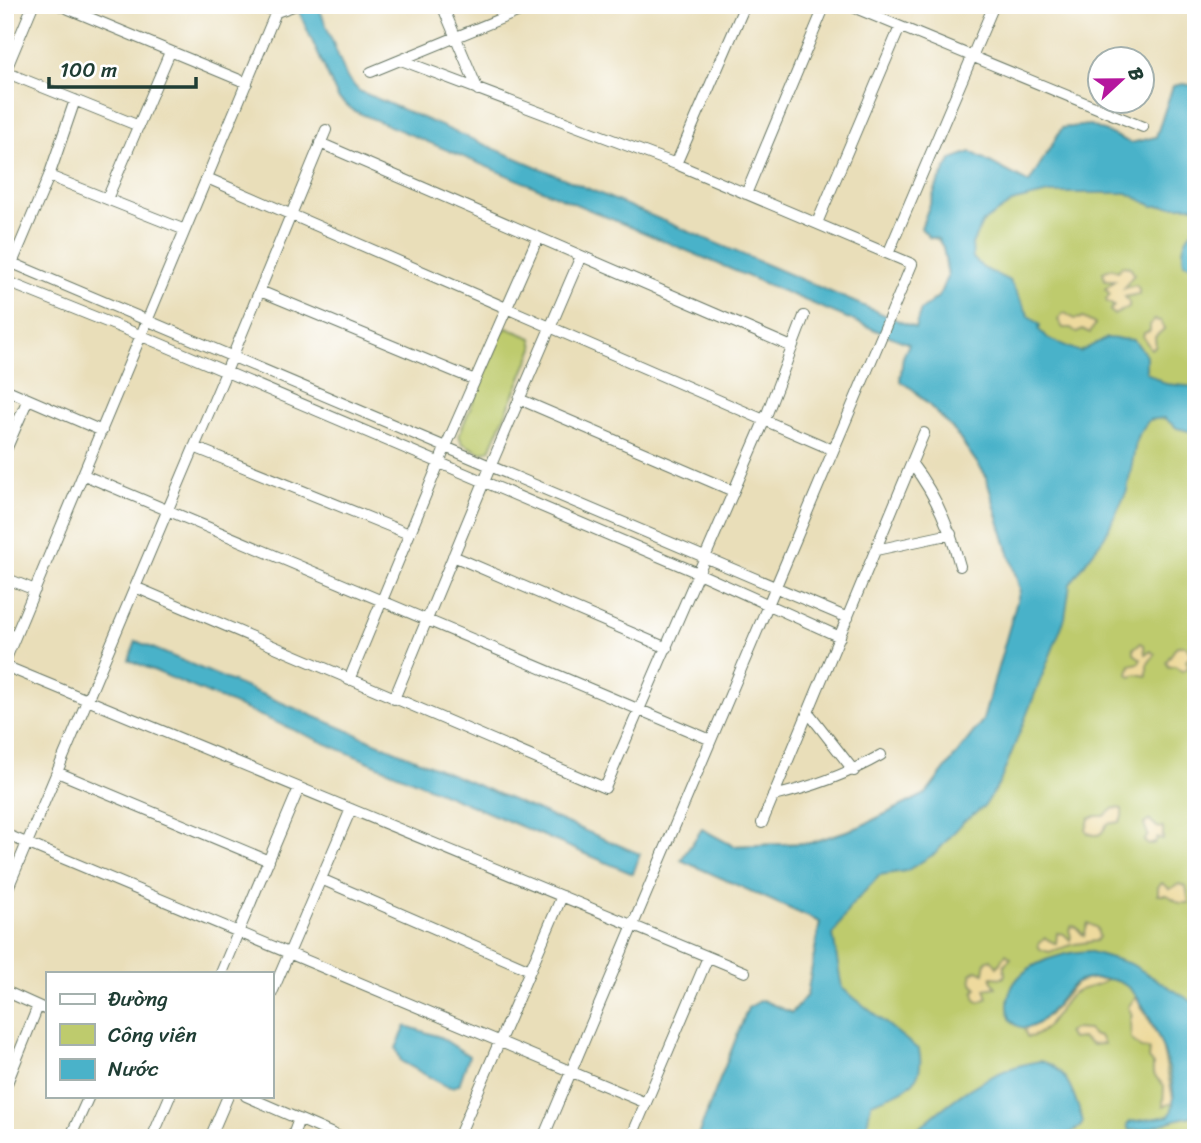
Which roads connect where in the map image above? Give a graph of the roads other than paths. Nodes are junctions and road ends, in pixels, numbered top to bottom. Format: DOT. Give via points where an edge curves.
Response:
graph roads {
  1 [pos="33,5"];
  2 [pos="59,5"];
  3 [pos="260,5"];
  4 [pos="296,5"];
  5 [pos="442,5"];
  6 [pos="534,5"];
  7 [pos="745,5"];
  8 [pos="825,5"];
  9 [pos="848,5"];
  10 [pos="994,5"];
  11 [pos="279,11"];
  12 [pos="900,27"];
  13 [pos="456,37"];
  14 [pos="170,52"];
  15 [pos="972,56"];
  16 [pos="401,60"];
  17 [pos="5,72"];
  18 [pos="371,72"];
  19 [pos="247,83"];
  20 [pos="478,90"];
  21 [pos="75,100"];
  22 [pos="139,126"];
  23 [pos="1143,127"];
  24 [pos="326,130"];
  25 [pos="320,143"];
  26 [pos="676,164"];
  27 [pos="48,176"];
  28 [pos="207,178"];
  29 [pos="746,194"];
  30 [pos="107,199"];
  31 [pos="291,214"];
  32 [pos="817,223"];
  33 [pos="185,230"];
  34 [pos="538,237"];
  35 [pos="888,254"];
  36 [pos="581,256"];
  37 [pos="9,261"];
  38 [pos="5,281"];
  39 [pos="260,291"];
  40 [pos="507,307"];
  41 [pos="804,316"];
  42 [pos="148,320"];
  43 [pos="550,326"];
  44 [pos="142,336"];
  45 [pos="792,347"];
  46 [pos="233,356"];
  47 [pos="226,372"];
  48 [pos="475,380"];
  49 [pos="5,389"];
  50 [pos="28,399"];
  51 [pos="519,399"];
  52 [pos="765,419"];
  53 [pos="102,431"];
  54 [pos="924,433"];
  55 [pos="446,446"];
  56 [pos="194,447"];
  57 [pos="833,450"];
  58 [pos="5,452"];
  59 [pos="439,463"];
  60 [pos="912,464"];
  61 [pos="491,465"];
  62 [pos="84,475"];
  63 [pos="483,482"];
  64 [pos="733,491"];
  65 [pos="168,511"];
  66 [pos="409,534"];
  67 [pos="951,534"];
  68 [pos="876,550"];
  69 [pos="453,556"];
  70 [pos="705,556"];
  71 [pos="960,566"];
  72 [pos="698,573"];
  73 [pos="5,578"];
  74 [pos="776,586"];
  75 [pos="135,587"];
  76 [pos="35,590"];
  77 [pos="382,601"];
  78 [pos="768,604"];
  79 [pos="848,618"];
  80 [pos="427,620"];
  81 [pos="840,637"];
  82 [pos="667,648"];
  83 [pos="5,663"];
  84 [pos="349,680"];
  85 [pos="394,699"];
  86 [pos="88,700"];
  87 [pos="640,709"];
  88 [pos="808,712"];
  89 [pos="711,740"];
  90 [pos="881,755"];
  91 [pos="854,771"];
  92 [pos="57,772"];
  93 [pos="299,788"];
  94 [pos="773,796"];
  95 [pos="351,809"];
  96 [pos="762,823"];
  97 [pos="5,834"];
  98 [pos="27,843"];
  99 [pos="269,860"];
  100 [pos="321,880"];
  101 [pos="5,895"];
  102 [pos="562,896"];
  103 [pos="632,926"];
  104 [pos="239,932"];
  105 [pos="289,953"];
  106 [pos="708,957"];
  107 [pos="530,970"];
  108 [pos="221,972"];
  109 [pos="745,972"];
  110 [pos="273,990"];
  111 [pos="5,991"];
  112 [pos="43,1008"];
  113 [pos="499,1042"];
  114 [pos="571,1072"];
  115 [pos="5,1088"];
  116 [pos="88,1098"];
  117 [pos="169,1098"];
  118 [pos="227,1098"];
  119 [pos="251,1098"];
  120 [pos="646,1103"];
  121 [pos="299,1119"];
  122 [pos="70,1138"];
  123 [pos="152,1138"];
  124 [pos="210,1138"];
  125 [pos="292,1138"];
  126 [pos="342,1138"];
  127 [pos="458,1138"];
  128 [pos="543,1138"];
  129 [pos="631,1138"];
  1 -- 17 [label="street"];
  2 -- 14 [label="street"];
  3 -- 11 [label="street"];
  4 -- 11 [label="street"];
  5 -- 13 [label="street"];
  6 -- 13 [label="street"];
  7 -- 26 [label="street"];
  8 -- 29 [label="street"];
  9 -- 12 [label="street"];
  10 -- 15 [label="street"];
  11 -- 19 [label="street"];
  12 -- 15 [label="street"];
  12 -- 32 [label="street"];
  13 -- 16 [label="street"];
  13 -- 20 [label="street"];
  14 -- 19 [label="street"];
  14 -- 22 [label="street"];
  15 -- 23 [label="street"];
  15 -- 35 [label="street"];
  16 -- 18 [label="street"];
  16 -- 20 [label="street"];
  17 -- 21 [label="street"];
  19 -- 28 [label="street"];
  20 -- 26 [label="street"];
  21 -- 22 [label="street"];
  21 -- 27 [label="street"];
  22 -- 30 [label="street"];
  24 -- 25 [label="street"];
  25 -- 31 [label="street"];
  25 -- 34 [label="street"];
  26 -- 29 [label="street"];
  27 -- 30 [label="street"];
  27 -- 37 [label="street"];
  28 -- 31 [label="street"];
  28 -- 33 [label="street"];
  29 -- 32 [label="street"];
  30 -- 33 [label="street"];
  31 -- 39 [label="street"];
  31 -- 40 [label="street"];
  32 -- 35 [label="street"];
  33 -- 42 [label="street"];
  34 -- 36 [label="street"];
  34 -- 40 [label="street"];
  35 -- 57 [label="street" via="912,264"];
  36 -- 43 [label="street"];
  36 -- 45 [label="street"];
  37 -- 38 [label="street"];
  37 -- 42 [label="street"];
  38 -- 44 [label="street"];
  39 -- 46 [label="street"];
  39 -- 48 [label="street"];
  40 -- 43 [label="street"];
  40 -- 48 [label="street"];
  41 -- 45 [label="street"];
  42 -- 44 [label="street"];
  42 -- 46 [label="street"];
  43 -- 51 [label="street"];
  43 -- 52 [label="street"];
  44 -- 47 [label="street"];
  44 -- 53 [label="street"];
  45 -- 52 [label="street"];
  46 -- 47 [label="street"];
  46 -- 55 [label="street"];
  47 -- 56 [label="street"];
  47 -- 59 [label="street"];
  48 -- 55 [label="street"];
  49 -- 50 [label="street"];
  50 -- 53 [label="street"];
  50 -- 58 [label="street"];
  51 -- 61 [label="street"];
  51 -- 64 [label="street"];
  52 -- 57 [label="street"];
  52 -- 64 [label="street"];
  53 -- 62 [label="street"];
  54 -- 60 [label="street"];
  55 -- 59 [label="street"];
  55 -- 61 [label="street"];
  56 -- 65 [label="street"];
  56 -- 66 [label="street"];
  57 -- 74 [label="street"];
  59 -- 63 [label="street"];
  59 -- 66 [label="street"];
  60 -- 67 [label="street"];
  60 -- 68 [label="street"];
  61 -- 63 [label="street"];
  61 -- 70 [label="street"];
  62 -- 65 [label="street"];
  62 -- 76 [label="street"];
  63 -- 69 [label="street"];
  63 -- 72 [label="street"];
  64 -- 70 [label="street"];
  65 -- 75 [label="street"];
  65 -- 77 [label="street"];
  66 -- 77 [label="street"];
  67 -- 68 [label="street"];
  67 -- 71 [label="street"];
  68 -- 79 [label="street"];
  69 -- 80 [label="street"];
  69 -- 82 [label="street"];
  70 -- 72 [label="street"];
  70 -- 74 [label="street"];
  72 -- 78 [label="street"];
  72 -- 82 [label="street"];
  73 -- 76 [label="street"];
  74 -- 78 [label="street"];
  74 -- 79 [label="street"];
  75 -- 84 [label="street"];
  75 -- 86 [label="street"];
  76 -- 83 [label="street"];
  77 -- 80 [label="street"];
  77 -- 84 [label="street"];
  78 -- 81 [label="street"];
  78 -- 89 [label="street"];
  79 -- 81 [label="street"];
  80 -- 85 [label="street"];
  80 -- 87 [label="street"];
  81 -- 88 [label="street"];
  82 -- 87 [label="street"];
  83 -- 86 [label="street"];
  84 -- 85 [label="street"];
  85 -- 87 [label="street" via="605,788"];
  86 -- 92 [label="street"];
  86 -- 93 [label="street"];
  87 -- 89 [label="street"];
  88 -- 91 [label="street"];
  88 -- 94 [label="street"];
  89 -- 103 [label="street"];
  90 -- 91 [label="street"];
  91 -- 94 [label="street"];
  92 -- 98 [label="street"];
  92 -- 99 [label="street"];
  93 -- 95 [label="street"];
  93 -- 99 [label="street"];
  94 -- 96 [label="street"];
  95 -- 100 [label="street"];
  95 -- 102 [label="street"];
  97 -- 98 [label="street"];
  98 -- 101 [label="street"];
  98 -- 104 [label="street"];
  99 -- 104 [label="street"];
  100 -- 105 [label="street"];
  100 -- 107 [label="street"];
  102 -- 103 [label="street"];
  102 -- 107 [label="street"];
  103 -- 106 [label="street"];
  103 -- 114 [label="street"];
  104 -- 105 [label="street"];
  104 -- 108 [label="street"];
  105 -- 110 [label="street"];
  105 -- 113 [label="street"];
  106 -- 109 [label="street"];
  106 -- 120 [label="street"];
  107 -- 113 [label="street"];
  111 -- 112 [label="street"];
  112 -- 115 [label="street"];
  113 -- 114 [label="street"];
  113 -- 127 [label="street"];
  114 -- 120 [label="street"];
  114 -- 128 [label="street"];
  116 -- 122 [label="street"];
  117 -- 123 [label="street"];
  118 -- 124 [label="street"];
  119 -- 121 [label="street"];
  120 -- 129 [label="street"];
  121 -- 125 [label="street"];
  121 -- 126 [label="street"];
}
